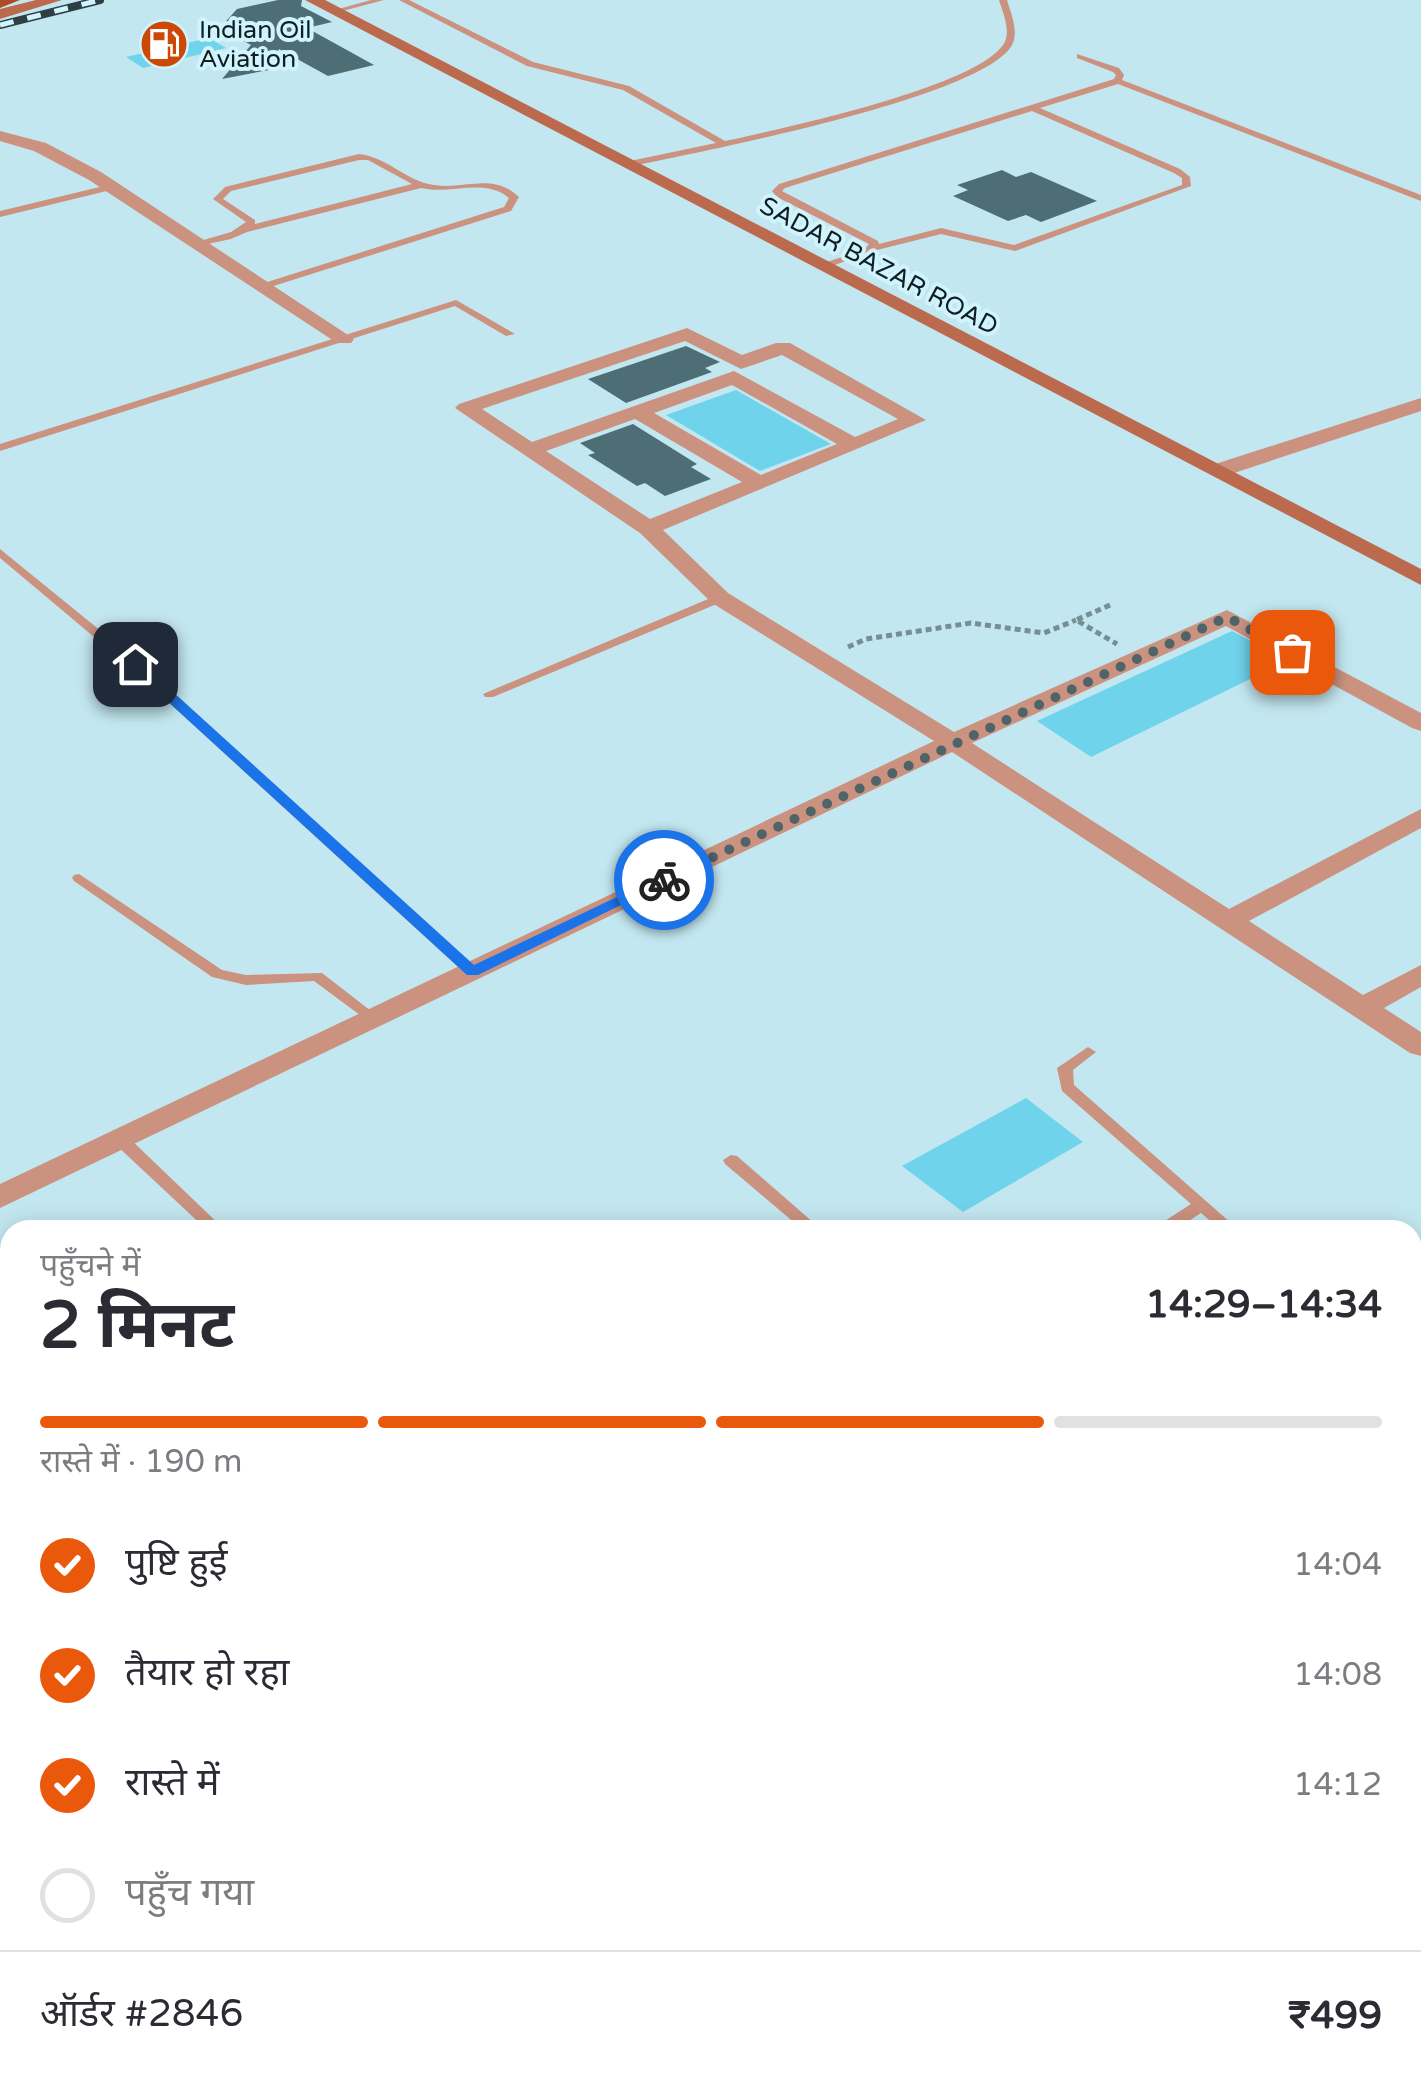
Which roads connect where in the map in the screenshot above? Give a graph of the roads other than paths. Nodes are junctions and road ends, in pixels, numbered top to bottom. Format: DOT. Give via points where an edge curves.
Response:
graph roads {
  1 [pos="12,0"];
  2 [pos="54,0"];
  3 [pos="314,0"];
  4 [pos="380,0"];
  5 [pos="403,0"];
  6 [pos="1003,0"];
  7 [pos="0,3"];
  8 [pos="335,12"];
  9 [pos="0,14"];
  10 [pos="1080,56"];
  11 [pos="1118,80"];
  12 [pos="1033,108"];
  13 [pos="4,140"];
  14 [pos="725,144"];
  15 [pos="628,164"];
  16 [pos="421,185"];
  17 [pos="112,187"];
  18 [pos="1421,198"];
  19 [pos="0,214"];
  20 [pos="247,229"];
  21 [pos="198,243"];
  22 [pos="874,248"];
  23 [pos="824,266"];
  24 [pos="264,286"];
  25 [pos="510,334"];
  26 [pos="344,339"];
  27 [pos="737,370"];
  28 [pos="1421,404"];
  29 [pos="638,412"];
  30 [pos="854,445"];
  31 [pos="0,448"];
  32 [pos="528,450"];
  33 [pos="1217,471"];
  34 [pos="759,484"];
  35 [pos="648,528"];
  36 [pos="0,552"];
  37 [pos="1419,574"];
  38 [pos="720,598"];
  39 [pos="488,694"];
  40 [pos="1421,724"];
  41 [pos="953,742"];
  42 [pos="1421,817"];
  43 [pos="79,878"];
  44 [pos="1228,921"];
  45 [pos="472,972"];
  46 [pos="1421,974"];
  47 [pos="1363,1008"];
  48 [pos="373,1018"];
  49 [pos="1421,1046"];
  50 [pos="1088,1052"];
  51 [pos="121,1140"];
  52 [pos="731,1160"];
  53 [pos="0,1197"];
  54 [pos="1201,1205"];
  55 [pos="205,1220"];
  56 [pos="802,1220"];
  57 [pos="1178,1220"];
  58 [pos="1218,1220"];
  1 -- 7 [label="main road"];
  2 -- 9 [label="street"];
  3 -- 8 [label="street, SADAR BAZAR ROAD"];
  4 -- 8 [label="lane"];
  5 -- 14 [label="lane" via="530,64 626,88"];
  6 -- 14 [label="lane" via="1009,43 978,67 874,106"];
  8 -- 15 [label="street, SADAR BAZAR ROAD"];
  10 -- 11 [label="lane" via="1116,70"];
  11 -- 12 [label="lane"];
  11 -- 18 [label="lane"];
  12 -- 22 [label="lane" via="778,191 870,239"];
  12 -- 22 [label="lane" via="1186,176 1186,186 1015,248 941,232"];
  13 -- 17 [label="street" via="40,147"];
  14 -- 15 [label="lane"];
  15 -- 23 [label="street, SADAR BAZAR ROAD"];
  16 -- 20 [label="lane"];
  16 -- 20 [label="lane" via="370,158 344,159 220,195 252,222"];
  16 -- 24 [label="lane" via="498,186 514,198 508,209"];
  17 -- 19 [label="lane"];
  17 -- 21 [label="street"];
  20 -- 21 [label="lane"];
  21 -- 24 [label="street"];
  22 -- 23 [label="lane"];
  23 -- 33 [label="street, SADAR BAZAR ROAD"];
  24 -- 26 [label="street"];
  25 -- 26 [label="lane" via="456,303"];
  26 -- 31 [label="lane"];
  27 -- 29 [label="street"];
  27 -- 30 [label="street"];
  27 -- 30 [label="street" via="783,347 915,420"];
  27 -- 32 [label="street" via="688,334 466,408"];
  28 -- 33 [label="street"];
  29 -- 32 [label="street"];
  29 -- 34 [label="street"];
  30 -- 34 [label="street"];
  32 -- 35 [label="street"];
  33 -- 37 [label="street, SADAR BAZAR ROAD"];
  34 -- 35 [label="street"];
  35 -- 38 [label="street"];
  36 -- 45 [label="lane" via="135,664"];
  38 -- 39 [label="lane"];
  38 -- 41 [label="street"];
  40 -- 41 [label="street" via="1227,617"];
  41 -- 44 [label="street"];
  41 -- 45 [label="street"];
  42 -- 44 [label="street"];
  43 -- 48 [label="lane" via="217,974 246,980 317,976"];
  44 -- 47 [label="street"];
  45 -- 48 [label="street"];
  46 -- 47 [label="street"];
  47 -- 49 [label="street"];
  48 -- 51 [label="street"];
  50 -- 54 [label="lane" via="1065,1068 1068,1088"];
  51 -- 53 [label="street"];
  51 -- 55 [label="lane"];
  52 -- 56 [label="lane"];
  54 -- 57 [label="lane"];
  54 -- 58 [label="lane"];
}
